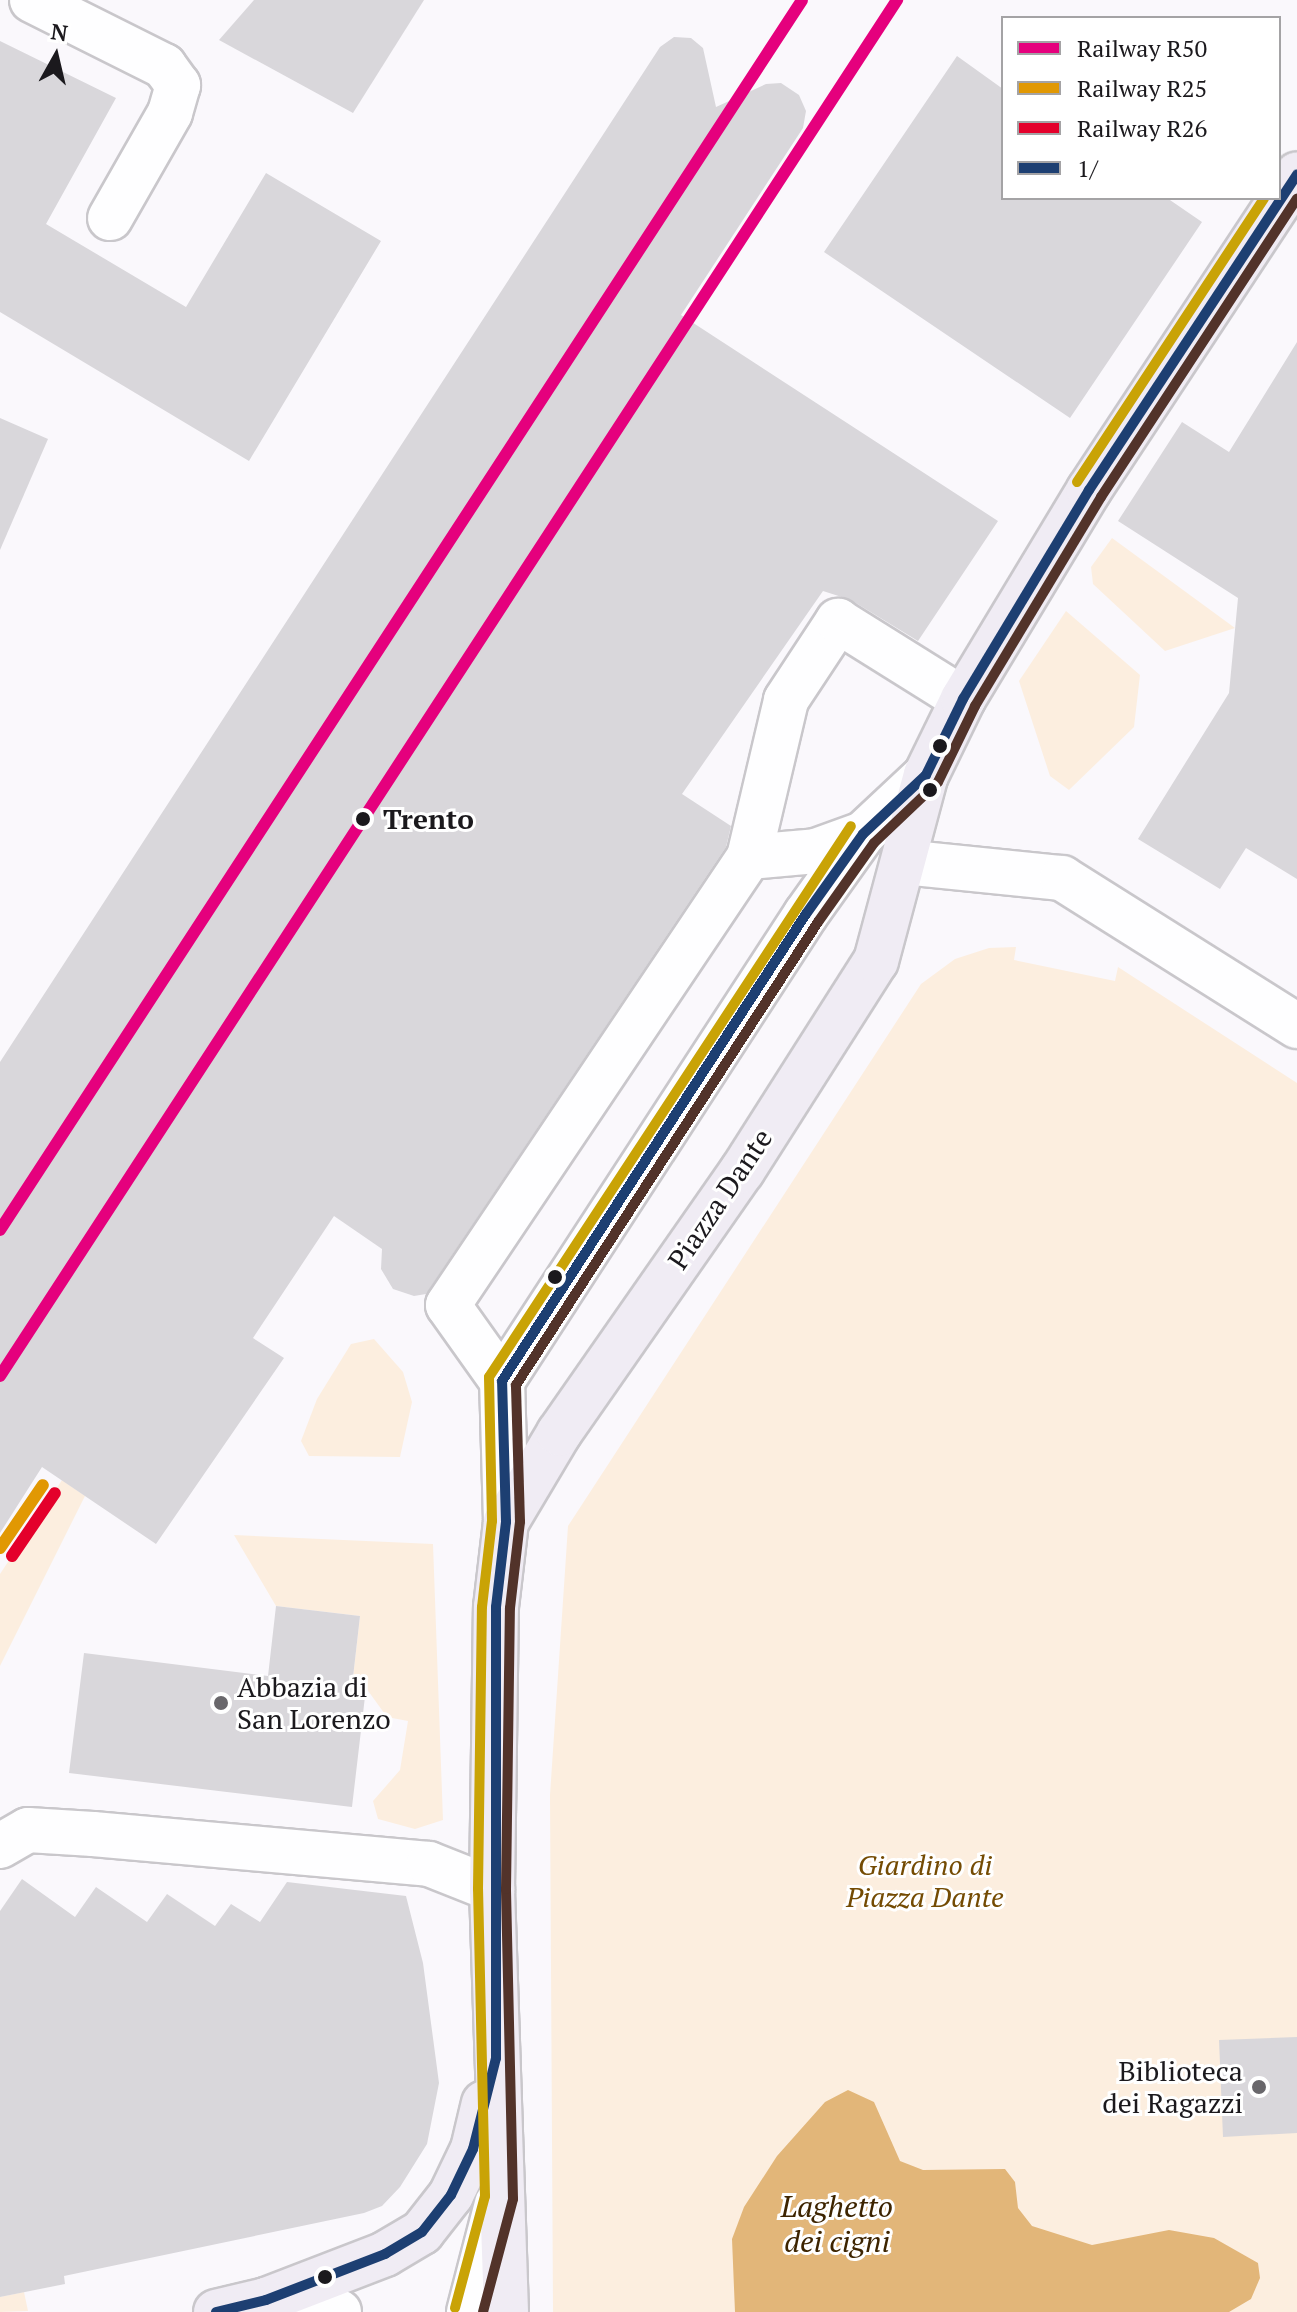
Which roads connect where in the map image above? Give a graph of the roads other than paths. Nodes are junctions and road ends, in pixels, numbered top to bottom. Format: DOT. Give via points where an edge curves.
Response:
graph roads {
  1 [pos="32,0"];
  2 [pos="1297,174"];
  3 [pos="1281,198"];
  4 [pos="1280,200"];
  5 [pos="110,218"];
  6 [pos="963,699"];
  7 [pos="926,775"];
  8 [pos="863,834"];
  9 [pos="749,857"];
  10 [pos="904,862"];
  11 [pos="1297,1026"];
  12 [pos="502,1381"];
  13 [pos="506,1522"];
  14 [pos="0,1846"];
  15 [pos="492,1889"];
  16 [pos="496,2058"];
  17 [pos="499,2198"];
  18 [pos="266,2300"];
  19 [pos="216,2312"];
  20 [pos="339,2312"];
  21 [pos="469,2312"];
  22 [pos="506,2312"];
  1 -- 5 [label="street" via="164,66 178,85 170,113"];
  2 -- 3 [label="main road, Piazza Dante"];
  4 -- 6 [label="main road, Piazza Dante" via="1089,490"];
  6 -- 7 [label="main road, Piazza Dante"];
  6 -- 9 [label="street" via="838,621 786,700"];
  7 -- 8 [label="street"];
  7 -- 10 [label="main road, Piazza Dante"];
  8 -- 9 [label="street" via="816,851"];
  8 -- 12 [label="street"];
  9 -- 12 [label="street" via="448,1305"];
  10 -- 11 [label="street" via="1062,878"];
  10 -- 13 [label="main road, Piazza Dante" via="876,961 742,1171 559,1433"];
  12 -- 13 [label="street, Piazza Dante"];
  13 -- 15 [label="main road, Piazza Dante" via="496,1607"];
  14 -- 15 [label="street" via="28,1830 93,1834 429,1864"];
  15 -- 16 [label="main road, Piazza Dante"];
  16 -- 17 [label="main road, Piazza Dante"];
  16 -- 18 [label="main road" via="473,2149 451,2195 422,2232 385,2254"];
  17 -- 21 [label="street, Piazza Dante"];
  17 -- 22 [label="main road, Piazza Dante"];
  18 -- 19 [label="main road"];
  18 -- 20 [label="street"];
}
